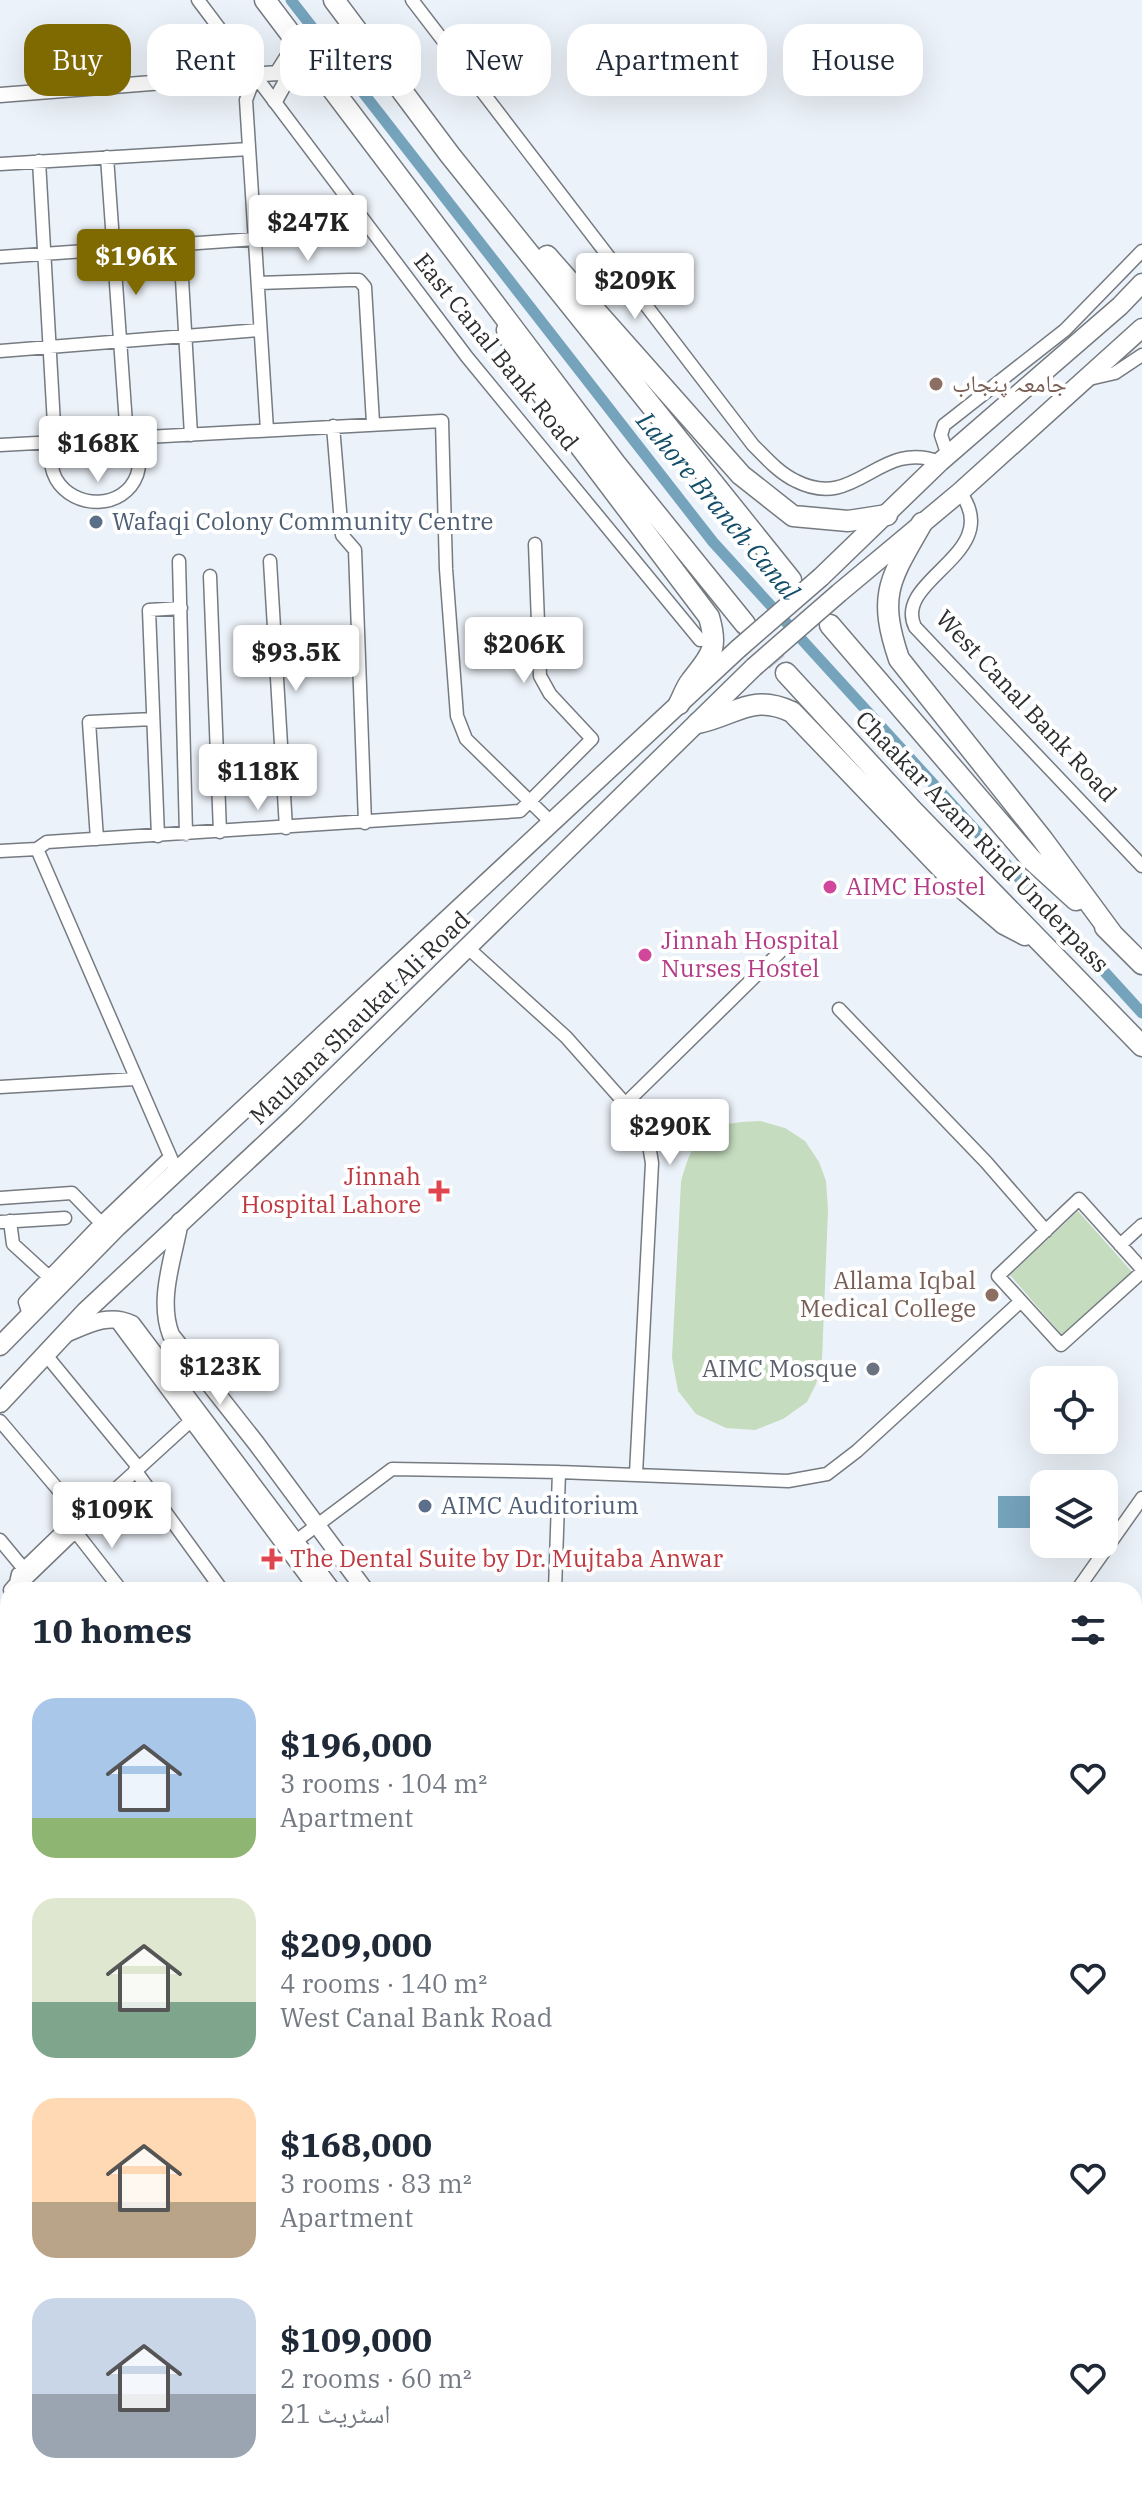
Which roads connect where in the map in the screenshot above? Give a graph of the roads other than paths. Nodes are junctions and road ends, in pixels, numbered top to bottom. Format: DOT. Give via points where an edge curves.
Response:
graph roads {
  1 [pos="198,0"];
  2 [pos="265,0"];
  3 [pos="334,0"];
  4 [pos="412,0"];
  5 [pos="217,24"];
  6 [pos="282,24"];
  7 [pos="147,84"];
  8 [pos="280,86"];
  9 [pos="264,87"];
  10 [pos="0,95"];
  11 [pos="248,96"];
  12 [pos="336,96"];
  13 [pos="275,101"];
  14 [pos="249,149"];
  15 [pos="450,155"];
  16 [pos="107,157"];
  17 [pos="39,161"];
  18 [pos="0,164"];
  19 [pos="255,239"];
  20 [pos="180,244"];
  21 [pos="114,249"];
  22 [pos="1142,251"];
  23 [pos="43,254"];
  24 [pos="0,257"];
  25 [pos="258,283"];
  26 [pos="1142,283"];
  27 [pos="501,311"];
  28 [pos="1141,328"];
  29 [pos="260,330"];
  30 [pos="185,337"];
  31 [pos="122,342"];
  32 [pos="48,347"];
  33 [pos="0,351"];
  34 [pos="1142,355"];
  35 [pos="1086,379"];
  36 [pos="373,423"];
  37 [pos="333,426"];
  38 [pos="267,430"];
  39 [pos="191,435"];
  40 [pos="134,438"];
  41 [pos="52,442"];
  42 [pos="0,445"];
  43 [pos="944,459"];
  44 [pos="960,492"];
  45 [pos="887,515"];
  46 [pos="922,523"];
  47 [pos="535,544"];
  48 [pos="179,561"];
  49 [pos="270,561"];
  50 [pos="210,576"];
  51 [pos="791,580"];
  52 [pos="181,608"];
  53 [pos="745,624"];
  54 [pos="830,625"];
  55 [pos="713,638"];
  56 [pos="786,673"];
  57 [pos="679,704"];
  58 [pos="153,719"];
  59 [pos="698,723"];
  60 [pos="529,803"];
  61 [pos="365,823"];
  62 [pos="553,824"];
  63 [pos="286,828"];
  64 [pos="220,832"];
  65 [pos="186,834"];
  66 [pos="158,836"];
  67 [pos="97,839"];
  68 [pos="37,849"];
  69 [pos="0,851"];
  70 [pos="1142,866"];
  71 [pos="446,924"];
  72 [pos="1113,935"];
  73 [pos="1043,945"];
  74 [pos="785,947"];
  75 [pos="468,948"];
  76 [pos="1142,964"];
  77 [pos="839,1009"];
  78 [pos="1142,1046"];
  79 [pos="135,1079"];
  80 [pos="0,1087"];
  81 [pos="625,1104"];
  82 [pos="173,1165"];
  83 [pos="0,1198"];
  84 [pos="65,1218"];
  85 [pos="180,1221"];
  86 [pos="5,1222"];
  87 [pos="101,1223"];
  88 [pos="1142,1225"];
  89 [pos="1046,1231"];
  90 [pos="1120,1245"];
  91 [pos="1142,1271"];
  92 [pos="48,1276"];
  93 [pos="1021,1301"];
  94 [pos="30,1318"];
  95 [pos="68,1333"];
  96 [pos="0,1346"];
  97 [pos="46,1355"];
  98 [pos="0,1403"];
  99 [pos="195,1417"];
  100 [pos="0,1421"];
  101 [pos="137,1469"];
  102 [pos="559,1472"];
  103 [pos="636,1474"];
  104 [pos="1142,1498"];
  105 [pos="1138,1512"];
  106 [pos="83,1519"];
  107 [pos="317,1524"];
  108 [pos="75,1531"];
  109 [pos="0,1540"];
  110 [pos="296,1541"];
  111 [pos="24,1569"];
  112 [pos="16,1582"];
  113 [pos="23,1582"];
  114 [pos="115,1582"];
  115 [pos="216,1582"];
  116 [pos="310,1582"];
  117 [pos="326,1582"];
  118 [pos="359,1582"];
  119 [pos="555,1582"];
  120 [pos="1083,1582"];
  1 -- 5 [label="street, East Canal Bank Road"];
  2 -- 6 [label="highway"];
  3 -- 15 [label="highway"];
  4 -- 43 [label="street" via="753,445 784,474 807,486 833,489 899,458"];
  7 -- 10 [label="street"];
  8 -- 13 [label="street"];
  9 -- 13 [label="street, East Canal Bank Road"];
  11 -- 14 [label="street"];
  12 -- 27 [label="highway"];
  13 -- 55 [label="street, East Canal Bank Road" via="467,357 700,640"];
  14 -- 16 [label="street"];
  14 -- 19 [label="street"];
  15 -- 45 [label="highway" via="560,270 741,475 793,516 848,521"];
  15 -- 51 [label="highway"];
  16 -- 17 [label="street"];
  16 -- 21 [label="street"];
  17 -- 18 [label="street"];
  17 -- 23 [label="street"];
  19 -- 20 [label="street"];
  19 -- 25 [label="street"];
  20 -- 21 [label="street"];
  20 -- 30 [label="street"];
  21 -- 23 [label="street"];
  21 -- 31 [label="street"];
  22 -- 43 [label="street" via="1065,330 944,425"];
  23 -- 24 [label="street"];
  23 -- 32 [label="street"];
  25 -- 29 [label="street"];
  25 -- 36 [label="street" via="359,280 365,287"];
  26 -- 43 [label="main road"];
  27 -- 53 [label="highway"];
  27 -- 55 [label="highway" via="518,360 701,604"];
  28 -- 35 [label="main road"];
  29 -- 30 [label="street"];
  29 -- 38 [label="street"];
  30 -- 31 [label="street"];
  30 -- 39 [label="street"];
  31 -- 32 [label="street"];
  31 -- 40 [label="street"];
  32 -- 33 [label="street"];
  32 -- 41 [label="street"];
  34 -- 35 [label="street" via="1115,373"];
  35 -- 44 [label="main road"];
  36 -- 37 [label="street"];
  36 -- 60 [label="street" via="442,421 457,716 466,739"];
  37 -- 38 [label="street"];
  37 -- 61 [label="street" via="342,535 355,550"];
  38 -- 39 [label="street"];
  39 -- 40 [label="street"];
  40 -- 41 [label="street"];
  40 -- 41 [label="street" via="137,473 131,486 103,503 68,493 57,480"];
  41 -- 42 [label="street"];
  43 -- 45 [label="main road"];
  44 -- 46 [label="main road"];
  44 -- 70 [label="street, West Canal Bank Road" via="971,516 967,540 916,599 911,610 915,627"];
  45 -- 57 [label="main road, Maulana Shaukat Ali Road, bridge"];
  46 -- 59 [label="main road, Maulana Shaukat Ali Road, bridge" via="754,667"];
  46 -- 72 [label="highway" via="886,599 899,659"];
  47 -- 60 [label="street" via="540,676 592,739"];
  48 -- 52 [label="street"];
  49 -- 63 [label="street"];
  50 -- 64 [label="street"];
  52 -- 58 [label="street" via="149,610"];
  52 -- 65 [label="street"];
  54 -- 72 [label="highway" via="1031,859"];
  55 -- 57 [label="highway" via="709,658"];
  56 -- 73 [label="highway, Chaakar Azam Rind Underpass"];
  57 -- 62 [label="main road, Maulana Shaukat Ali Road"];
  58 -- 66 [label="street"];
  58 -- 67 [label="street" via="89,722"];
  59 -- 73 [label="highway" via="750,704 792,712 954,881 1004,924"];
  59 -- 75 [label="main road, Maulana Shaukat Ali Road"];
  60 -- 61 [label="street" via="507,813"];
  60 -- 62 [label="street"];
  61 -- 63 [label="street"];
  62 -- 71 [label="main road, Maulana Shaukat Ali Road"];
  63 -- 64 [label="street"];
  64 -- 65 [label="street"];
  65 -- 66 [label="street"];
  66 -- 67 [label="street"];
  67 -- 68 [label="street" via="47,842"];
  68 -- 69 [label="street"];
  68 -- 79 [label="street"];
  71 -- 75 [label="main road"];
  71 -- 82 [label="main road, Maulana Shaukat Ali Road"];
  72 -- 76 [label="highway"];
  73 -- 78 [label="highway, Chaakar Azam Rind Underpass"];
  74 -- 81 [label="street"];
  75 -- 81 [label="street" via="566,1037"];
  75 -- 85 [label="main road, Maulana Shaukat Ali Road"];
  77 -- 89 [label="street"];
  79 -- 80 [label="street"];
  79 -- 82 [label="street"];
  81 -- 103 [label="street" via="646,1127 652,1163"];
  82 -- 87 [label="street"];
  82 -- 94 [label="main road, Maulana Shaukat Ali Road"];
  83 -- 87 [label="street" via="72,1193"];
  84 -- 86 [label="street"];
  85 -- 95 [label="main road, Maulana Shaukat Ali Road"];
  85 -- 107 [label="main road" via="167,1297 171,1335"];
  86 -- 92 [label="street" via="13,1244"];
  87 -- 92 [label="street"];
  88 -- 90 [label="street"];
  89 -- 90 [label="street" via="1079,1199"];
  89 -- 93 [label="street" via="998,1276"];
  90 -- 91 [label="street"];
  91 -- 93 [label="street" via="1061,1345"];
  92 -- 94 [label="street" via="25,1302"];
  93 -- 103 [label="street" via="827,1474 788,1481"];
  94 -- 96 [label="main road, Maulana Shaukat Ali Road"];
  95 -- 97 [label="main road, Maulana Shaukat Ali Road"];
  95 -- 99 [label="main road" via="114,1318 132,1324"];
  97 -- 98 [label="main road, Maulana Shaukat Ali Road"];
  97 -- 101 [label="street"];
  99 -- 101 [label="street"];
  99 -- 110 [label="main road"];
  99 -- 116 [label="street"];
  100 -- 106 [label="street"];
  101 -- 106 [label="street"];
  101 -- 115 [label="street"];
  102 -- 103 [label="street"];
  102 -- 107 [label="street" via="392,1469"];
  102 -- 119 [label="street"];
  104 -- 105 [label="street"];
  105 -- 120 [label="street"];
  106 -- 108 [label="street"];
  106 -- 111 [label="street" via="74,1520"];
  107 -- 110 [label="street"];
  107 -- 118 [label="main road"];
  108 -- 113 [label="street"];
  108 -- 114 [label="street"];
  109 -- 111 [label="street"];
  110 -- 117 [label="main road"];
  111 -- 112 [label="street"];
}
